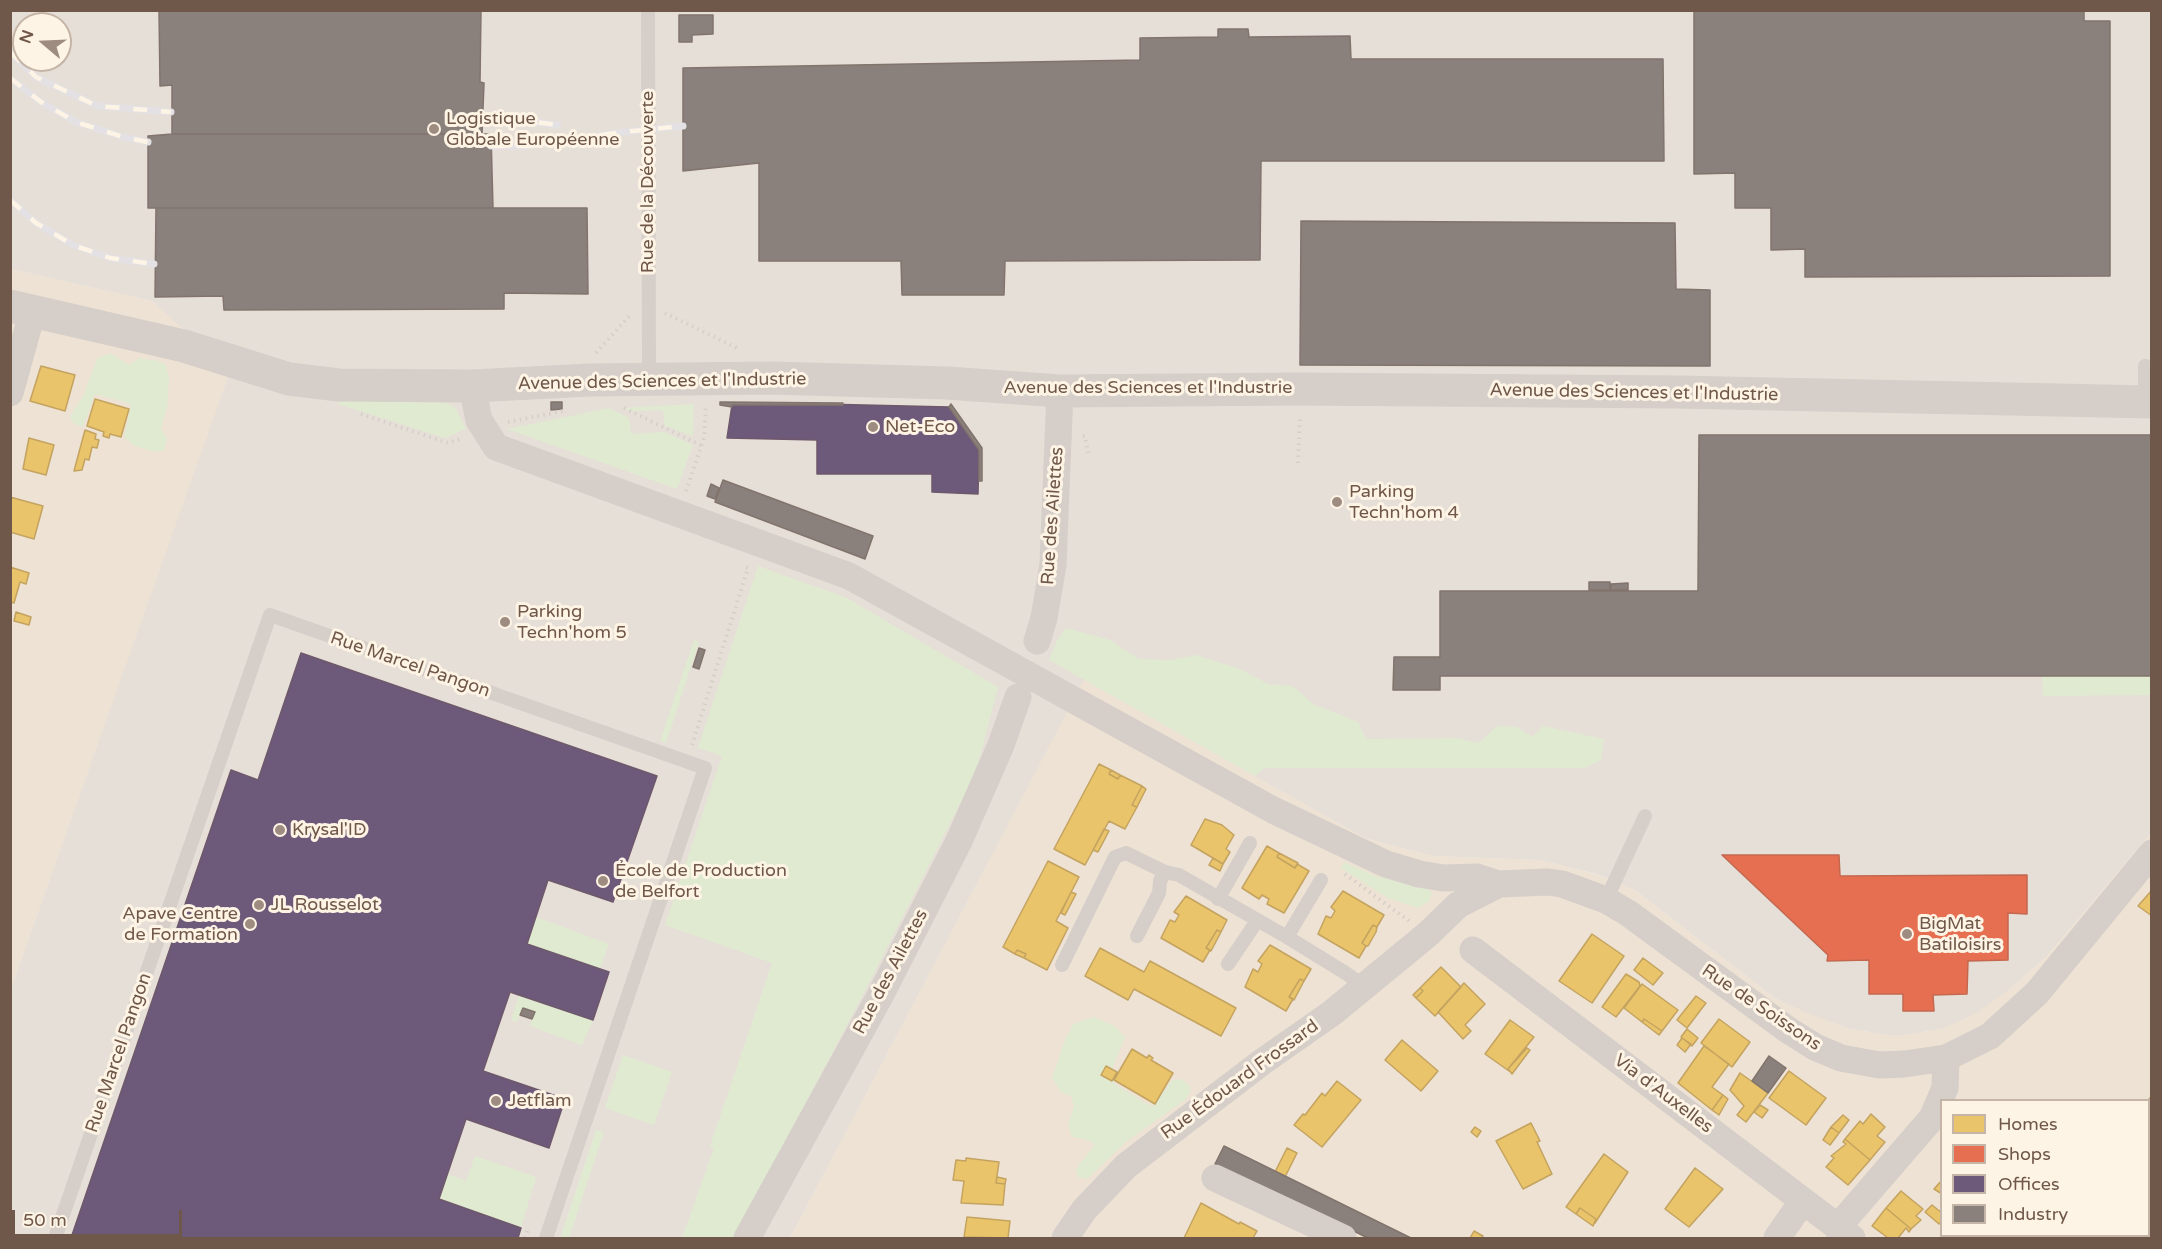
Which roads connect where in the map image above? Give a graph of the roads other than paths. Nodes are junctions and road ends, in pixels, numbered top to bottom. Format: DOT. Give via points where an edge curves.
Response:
graph roads {
  1 [pos="648,10"];
  2 [pos="22,308"];
  3 [pos="650,366"];
  4 [pos="2145,366"];
  5 [pos="472,386"];
  6 [pos="1060,391"];
  7 [pos="10,393"];
  8 [pos="2148,402"];
  9 [pos="1037,641"];
  10 [pos="1018,697"];
  11 [pos="1645,816"];
  12 [pos="1250,843"];
  13 [pos="2151,853"];
  14 [pos="1165,872"];
  15 [pos="1321,880"];
  16 [pos="1499,884"];
  17 [pos="1218,899"];
  18 [pos="1606,900"];
  19 [pos="1257,921"];
  20 [pos="1428,934"];
  21 [pos="1137,936"];
  22 [pos="1287,937"];
  23 [pos="1473,950"];
  24 [pos="1228,964"];
  25 [pos="1062,965"];
  26 [pos="1364,986"];
  27 [pos="1946,1058"];
  28 [pos="1940,1099"];
  29 [pos="1940,1100"];
  30 [pos="1215,1178"];
  31 [pos="1802,1202"];
  32 [pos="1844,1233"];
  33 [pos="55,1239"];
  34 [pos="546,1239"];
  35 [pos="747,1239"];
  36 [pos="1065,1239"];
  37 [pos="1343,1239"];
  38 [pos="1777,1239"];
  1 -- 3 [label="lane, Rue de la Découverte"];
  2 -- 5 [label="street, Avenue des Sciences et l'Industrie" via="184,346 289,379 339,385"];
  2 -- 7 [label="street"];
  3 -- 5 [label="street, Avenue des Sciences et l'Industrie" via="570,381"];
  3 -- 6 [label="street, Avenue des Sciences et l'Industrie" via="772,378 947,382"];
  4 -- 8 [label="lane"];
  5 -- 16 [label="street" via="479,420 496,447 849,576 1273,810 1386,864 1419,874 1477,877"];
  6 -- 8 [label="street, Avenue des Sciences et l'Industrie" via="1666,392"];
  6 -- 9 [label="street, Rue des Ailettes" via="1053,565"];
  10 -- 35 [label="street, Rue des Ailettes" via="959,841 880,996"];
  11 -- 18 [label="lane"];
  12 -- 17 [label="lane"];
  13 -- 27 [label="street, Rue de Soissons" via="2037,993 1990,1036"];
  14 -- 17 [label="lane" via="1179,875"];
  14 -- 21 [label="lane"];
  14 -- 25 [label="lane" via="1126,853 1115,857"];
  15 -- 22 [label="lane"];
  16 -- 18 [label="street, Rue de Soissons" via="1562,884"];
  16 -- 20 [label="street, Rue de Soissons" via="1458,905"];
  17 -- 19 [label="lane"];
  18 -- 27 [label="street, Rue de Soissons" via="1815,1047 1841,1058 1879,1065"];
  19 -- 22 [label="lane"];
  19 -- 24 [label="lane"];
  20 -- 26 [label="street, Rue Édouard Frossard"];
  22 -- 26 [label="lane"];
  23 -- 31 [label="street, Via d'Auxelles"];
  26 -- 36 [label="street, Rue Édouard Frossard" via="1126,1166 1084,1210"];
  27 -- 28 [label="street" via="1945,1088"];
  29 -- 32 [label="street" via="1932,1118"];
  30 -- 37 [label="street"];
  31 -- 32 [label="street, Via d'Auxelles"];
  31 -- 38 [label="street"];
  33 -- 34 [label="lane, Rue Marcel Pangon" via="270,615 705,768"];
}
